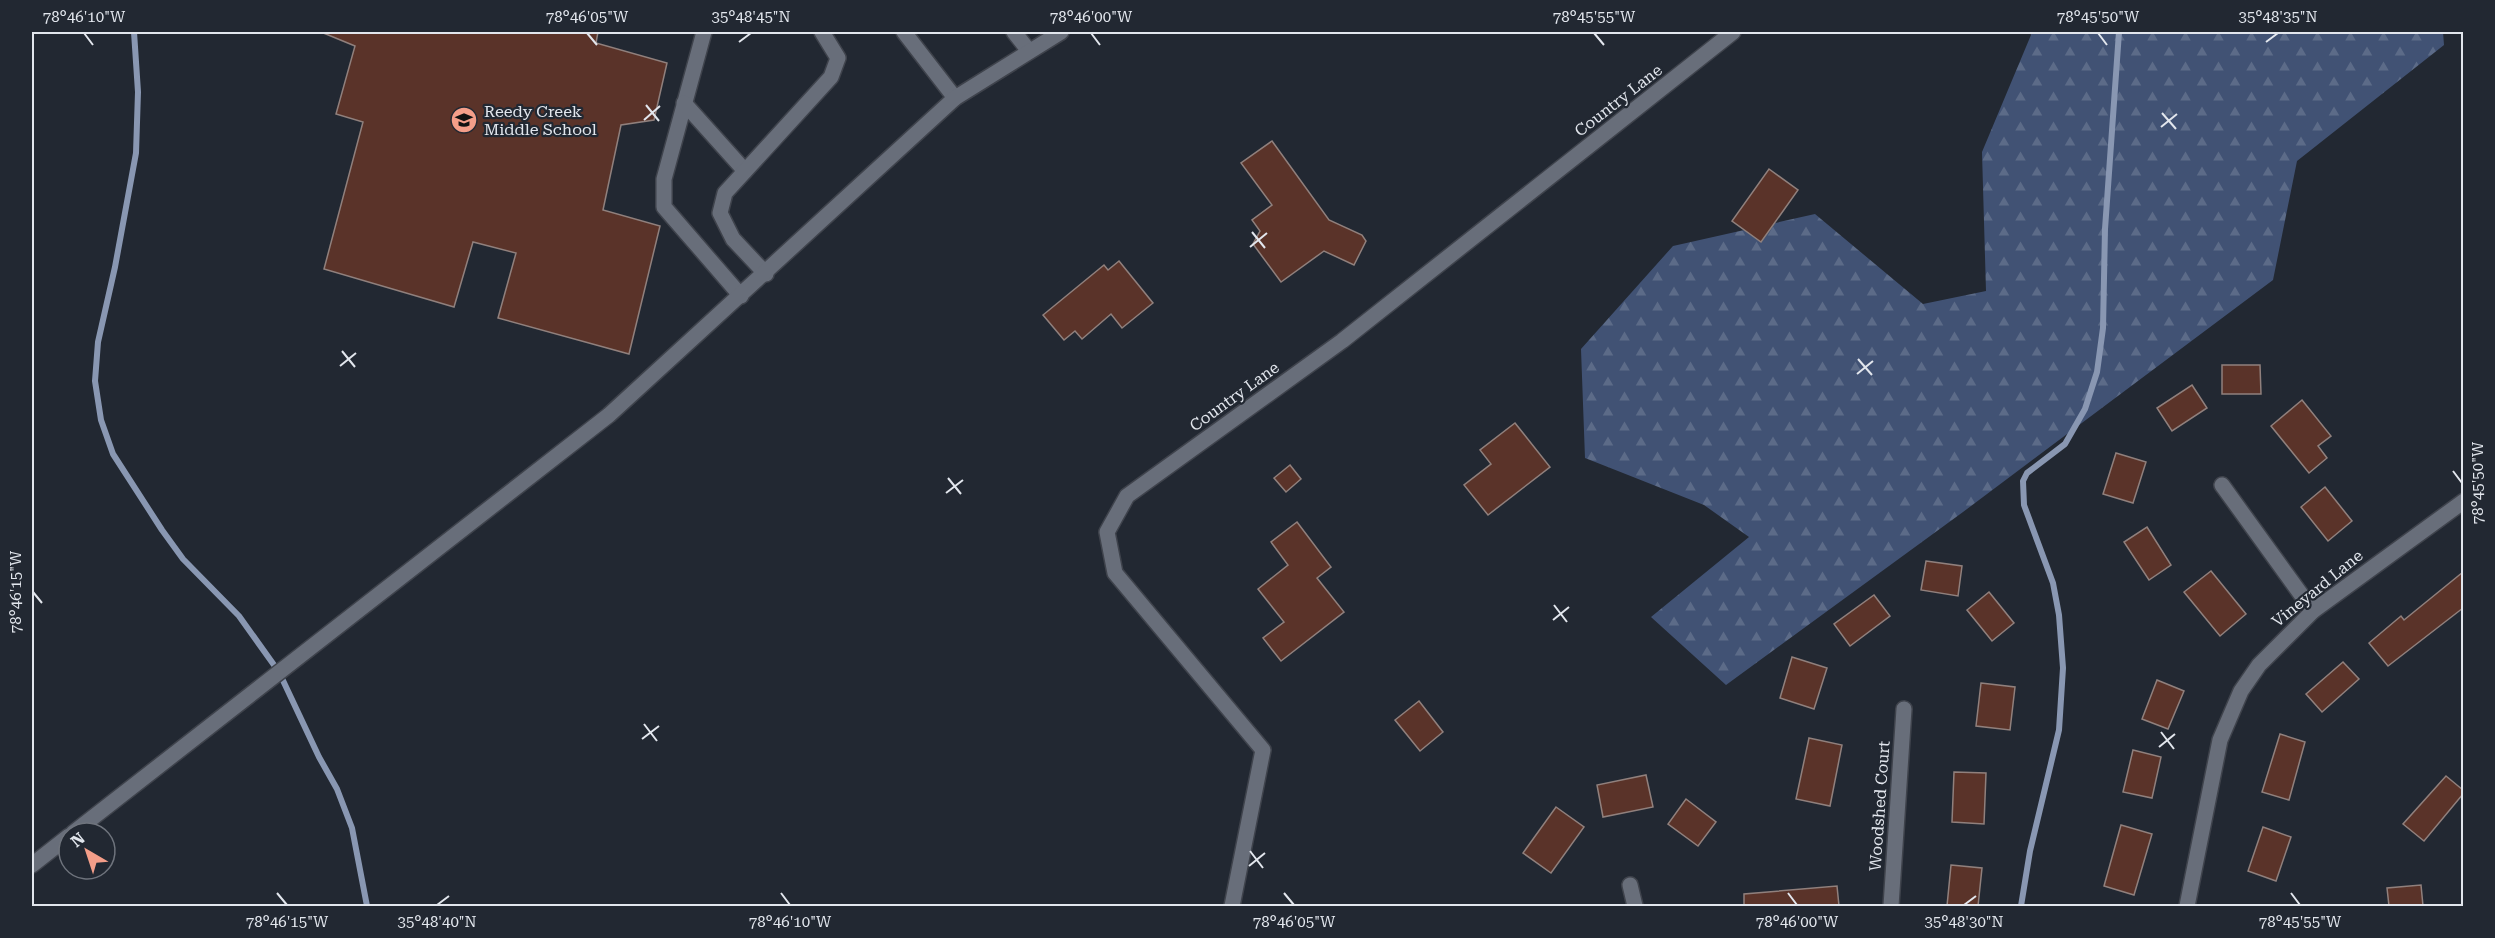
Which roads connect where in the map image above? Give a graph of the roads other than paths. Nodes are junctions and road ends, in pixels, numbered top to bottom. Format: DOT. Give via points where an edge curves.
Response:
graph roads {
  1 [pos="704,32"];
  2 [pos="822,32"];
  3 [pos="904,32"];
  4 [pos="1014,32"];
  5 [pos="1061,32"];
  6 [pos="1733,32"];
  7 [pos="1029,51"];
  8 [pos="955,98"];
  9 [pos="684,103"];
  10 [pos="745,171"];
  11 [pos="766,274"];
  12 [pos="741,296"];
  13 [pos="2222,485"];
  14 [pos="2463,501"];
  15 [pos="2313,611"];
  16 [pos="1904,709"];
  17 [pos="88,821"];
  18 [pos="57,845"];
  19 [pos="32,865"];
  20 [pos="1630,885"];
  21 [pos="1232,906"];
  22 [pos="1635,906"];
  23 [pos="1891,906"];
  24 [pos="2187,906"];
  1 -- 9 [label="street"];
  2 -- 10 [label="street" via="838,58 831,77"];
  3 -- 8 [label="street"];
  4 -- 7 [label="street"];
  5 -- 7 [label="street"];
  6 -- 21 [label="street, Country Lane" via="1342,341 1127,496 1107,532 1115,573 1263,750"];
  7 -- 8 [label="street"];
  8 -- 11 [label="street"];
  9 -- 10 [label="street"];
  9 -- 12 [label="street" via="664,179 664,207"];
  10 -- 11 [label="street" via="725,193 720,213 733,239"];
  11 -- 12 [label="street"];
  12 -- 17 [label="street" via="609,415"];
  13 -- 15 [label="street"];
  14 -- 15 [label="street, Vineyard Lane"];
  15 -- 24 [label="street, Vineyard Lane" via="2259,665 2226,721 2214,762"];
  16 -- 23 [label="street, Woodshed Court"];
  18 -- 19 [label="street"];
  20 -- 22 [label="street"];
}
